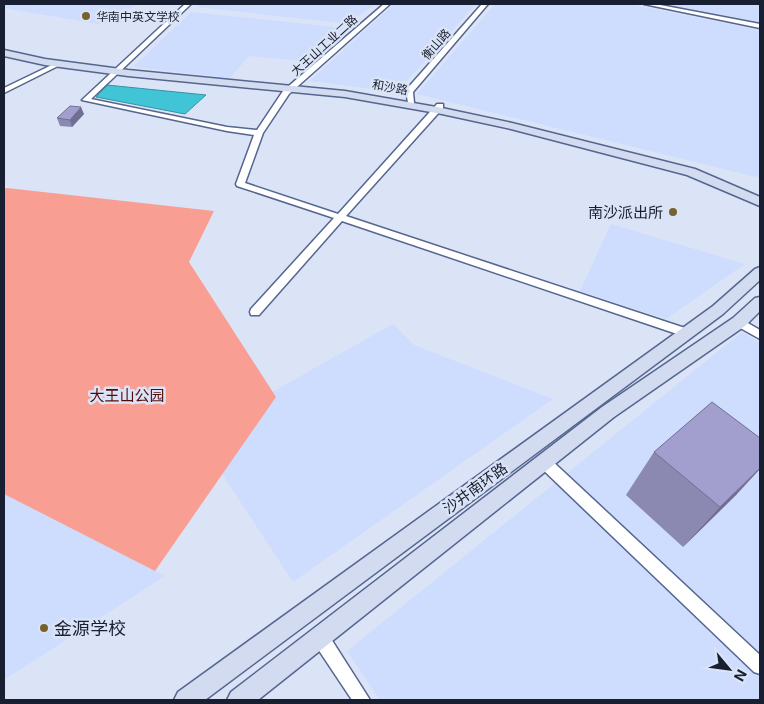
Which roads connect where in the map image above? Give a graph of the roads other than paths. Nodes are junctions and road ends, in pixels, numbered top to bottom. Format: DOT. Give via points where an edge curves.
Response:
graph roads {
  1 [pos="188,4"];
  2 [pos="382,4"];
  3 [pos="387,4"];
  4 [pos="485,4"];
  5 [pos="647,4"];
  6 [pos="760,26"];
  7 [pos="4,49"];
  8 [pos="4,53"];
  9 [pos="58,64"];
  10 [pos="118,70"];
  11 [pos="290,87"];
  12 [pos="4,91"];
  13 [pos="410,101"];
  14 [pos="439,108"];
  15 [pos="259,133"];
  16 [pos="760,193"];
  17 [pos="760,204"];
  18 [pos="340,217"];
  19 [pos="760,272"];
  20 [pos="760,302"];
  21 [pos="255,312"];
  22 [pos="740,322"];
  23 [pos="686,333"];
  24 [pos="760,335"];
  25 [pos="544,462"];
  26 [pos="320,637"];
  27 [pos="760,666"];
  28 [pos="186,700"];
  29 [pos="238,700"];
  30 [pos="362,700"];
  1 -- 10 [label="street"];
  2 -- 11 [label="street, 大王山工业二路"];
  3 -- 11 [label="street, 大王山工业二路"];
  4 -- 13 [label="street, 衡山路" via="409,92"];
  5 -- 6 [label="street"];
  7 -- 10 [label="main road, 和沙路"];
  8 -- 9 [label="main road, 和沙路"];
  9 -- 10 [label="main road, 和沙路"];
  9 -- 12 [label="street"];
  10 -- 11 [label="main road, 和沙路"];
  10 -- 15 [label="street" via="86,100 227,130"];
  11 -- 13 [label="main road, 和沙路"];
  11 -- 14 [label="main road, 和沙路"];
  11 -- 15 [label="street"];
  13 -- 14 [label="main road, 和沙路"];
  14 -- 16 [label="main road, 和沙路" via="514,122 693,168"];
  14 -- 17 [label="main road, 和沙路" via="691,172"];
  14 -- 18 [label="street"];
  15 -- 18 [label="street" via="240,184"];
  18 -- 21 [label="street"];
  18 -- 23 [label="street"];
  19 -- 23 [label="main road, 沙井南环路" via="718,310"];
  20 -- 22 [label="main road, 沙井南环路"];
  22 -- 24 [label="street"];
  22 -- 25 [label="main road, 沙井南环路" via="608,412"];
  23 -- 28 [label="main road, 沙井南环路"];
  25 -- 26 [label="main road, 沙井南环路"];
  25 -- 27 [label="street"];
  26 -- 29 [label="main road, 沙井南环路"];
  26 -- 30 [label="street"];
}
